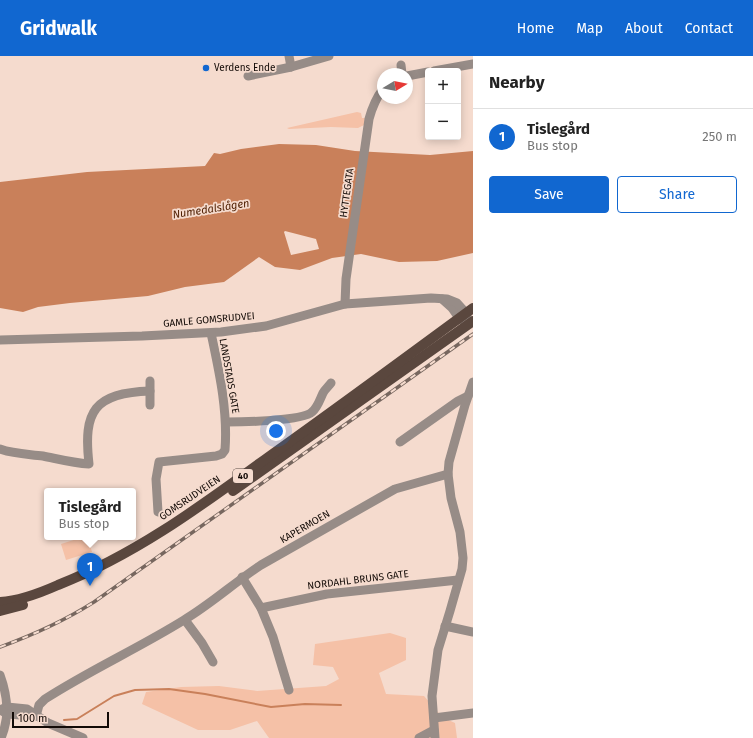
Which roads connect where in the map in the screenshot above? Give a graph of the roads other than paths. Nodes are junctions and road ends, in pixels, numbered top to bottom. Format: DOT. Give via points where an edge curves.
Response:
graph roads {
  1 [pos="288,56"];
  2 [pos="329,56"];
  3 [pos="473,64"];
  4 [pos="292,68"];
  5 [pos="451,68"];
  6 [pos="425,73"];
  7 [pos="413,75"];
  8 [pos="248,76"];
  9 [pos="377,98"];
  10 [pos="345,304"];
  11 [pos="466,313"];
  12 [pos="471,323"];
  13 [pos="211,333"];
  14 [pos="0,340"];
  15 [pos="150,381"];
  16 [pos="473,382"];
  17 [pos="332,383"];
  18 [pos="150,391"];
  19 [pos="468,396"];
  20 [pos="150,405"];
  21 [pos="226,422"];
  22 [pos="400,442"];
  23 [pos="0,449"];
  24 [pos="448,474"];
  25 [pos="158,512"];
  26 [pos="242,577"];
  27 [pos="458,580"];
  28 [pos="0,602"];
  29 [pos="261,608"];
  30 [pos="0,611"];
  31 [pos="185,620"];
  32 [pos="444,626"];
  33 [pos="473,632"];
  34 [pos="213,662"];
  35 [pos="0,675"];
  36 [pos="289,690"];
  37 [pos="4,710"];
  38 [pos="473,713"];
  39 [pos="36,716"];
  40 [pos="434,718"];
  41 [pos="435,734"];
  42 [pos="1,738"];
  43 [pos="83,738"];
  44 [pos="419,738"];
  1 -- 4 [label="street"];
  2 -- 4 [label="street"];
  3 -- 5 [label="street"];
  4 -- 8 [label="street"];
  6 -- 7 [label="street"];
  9 -- 10 [label="street, HYTTEGATA" via="372,108 366,145 346,279"];
  10 -- 11 [label="street, GAMLE GOMSRUDVEI" via="447,299 457,303"];
  10 -- 13 [label="street, GAMLE GOMSRUDVEI" via="266,326"];
  11 -- 12 [label="street"];
  11 -- 28 [label="main road, GOMSRUDVEIEN / 40" via="354,396 153,537 77,578 42,592"];
  12 -- 30 [label="main road, GOMSRUDVEIEN / 40" via="163,539 80,584"];
  13 -- 14 [label="street, GAMLE GOMSRUDVEI"];
  13 -- 21 [label="street, LANDSTADS GATE"];
  15 -- 18 [label="street"];
  16 -- 19 [label="street"];
  17 -- 21 [label="street, LANDSTADS GATE" via="311,413 304,416"];
  18 -- 20 [label="street"];
  18 -- 23 [label="street" via="110,397 95,409 90,417 88,429 89,464"];
  19 -- 22 [label="street"];
  19 -- 24 [label="street" via="449,462"];
  21 -- 25 [label="street, LANDSTADS GATE" via="225,450 222,454 159,462 156,479"];
  24 -- 26 [label="street, KAPERMOEN" via="395,489"];
  24 -- 27 [label="street" via="463,558"];
  26 -- 29 [label="street"];
  26 -- 31 [label="street, KAPERMOEN"];
  27 -- 29 [label="street, NORDAHL BRUNS GATE" via="326,594"];
  27 -- 32 [label="street"];
  29 -- 36 [label="street" via="273,636"];
  31 -- 34 [label="street"];
  31 -- 39 [label="street, KAPERMOEN" via="52,694 39,705"];
  32 -- 33 [label="street"];
  32 -- 40 [label="street" via="432,696"];
  35 -- 37 [label="street" via="6,695"];
  37 -- 39 [label="street" via="27,709"];
  37 -- 42 [label="street" via="5,729"];
  38 -- 40 [label="street"];
  39 -- 43 [label="street"];
  40 -- 41 [label="street"];
  41 -- 44 [label="street"];
}
